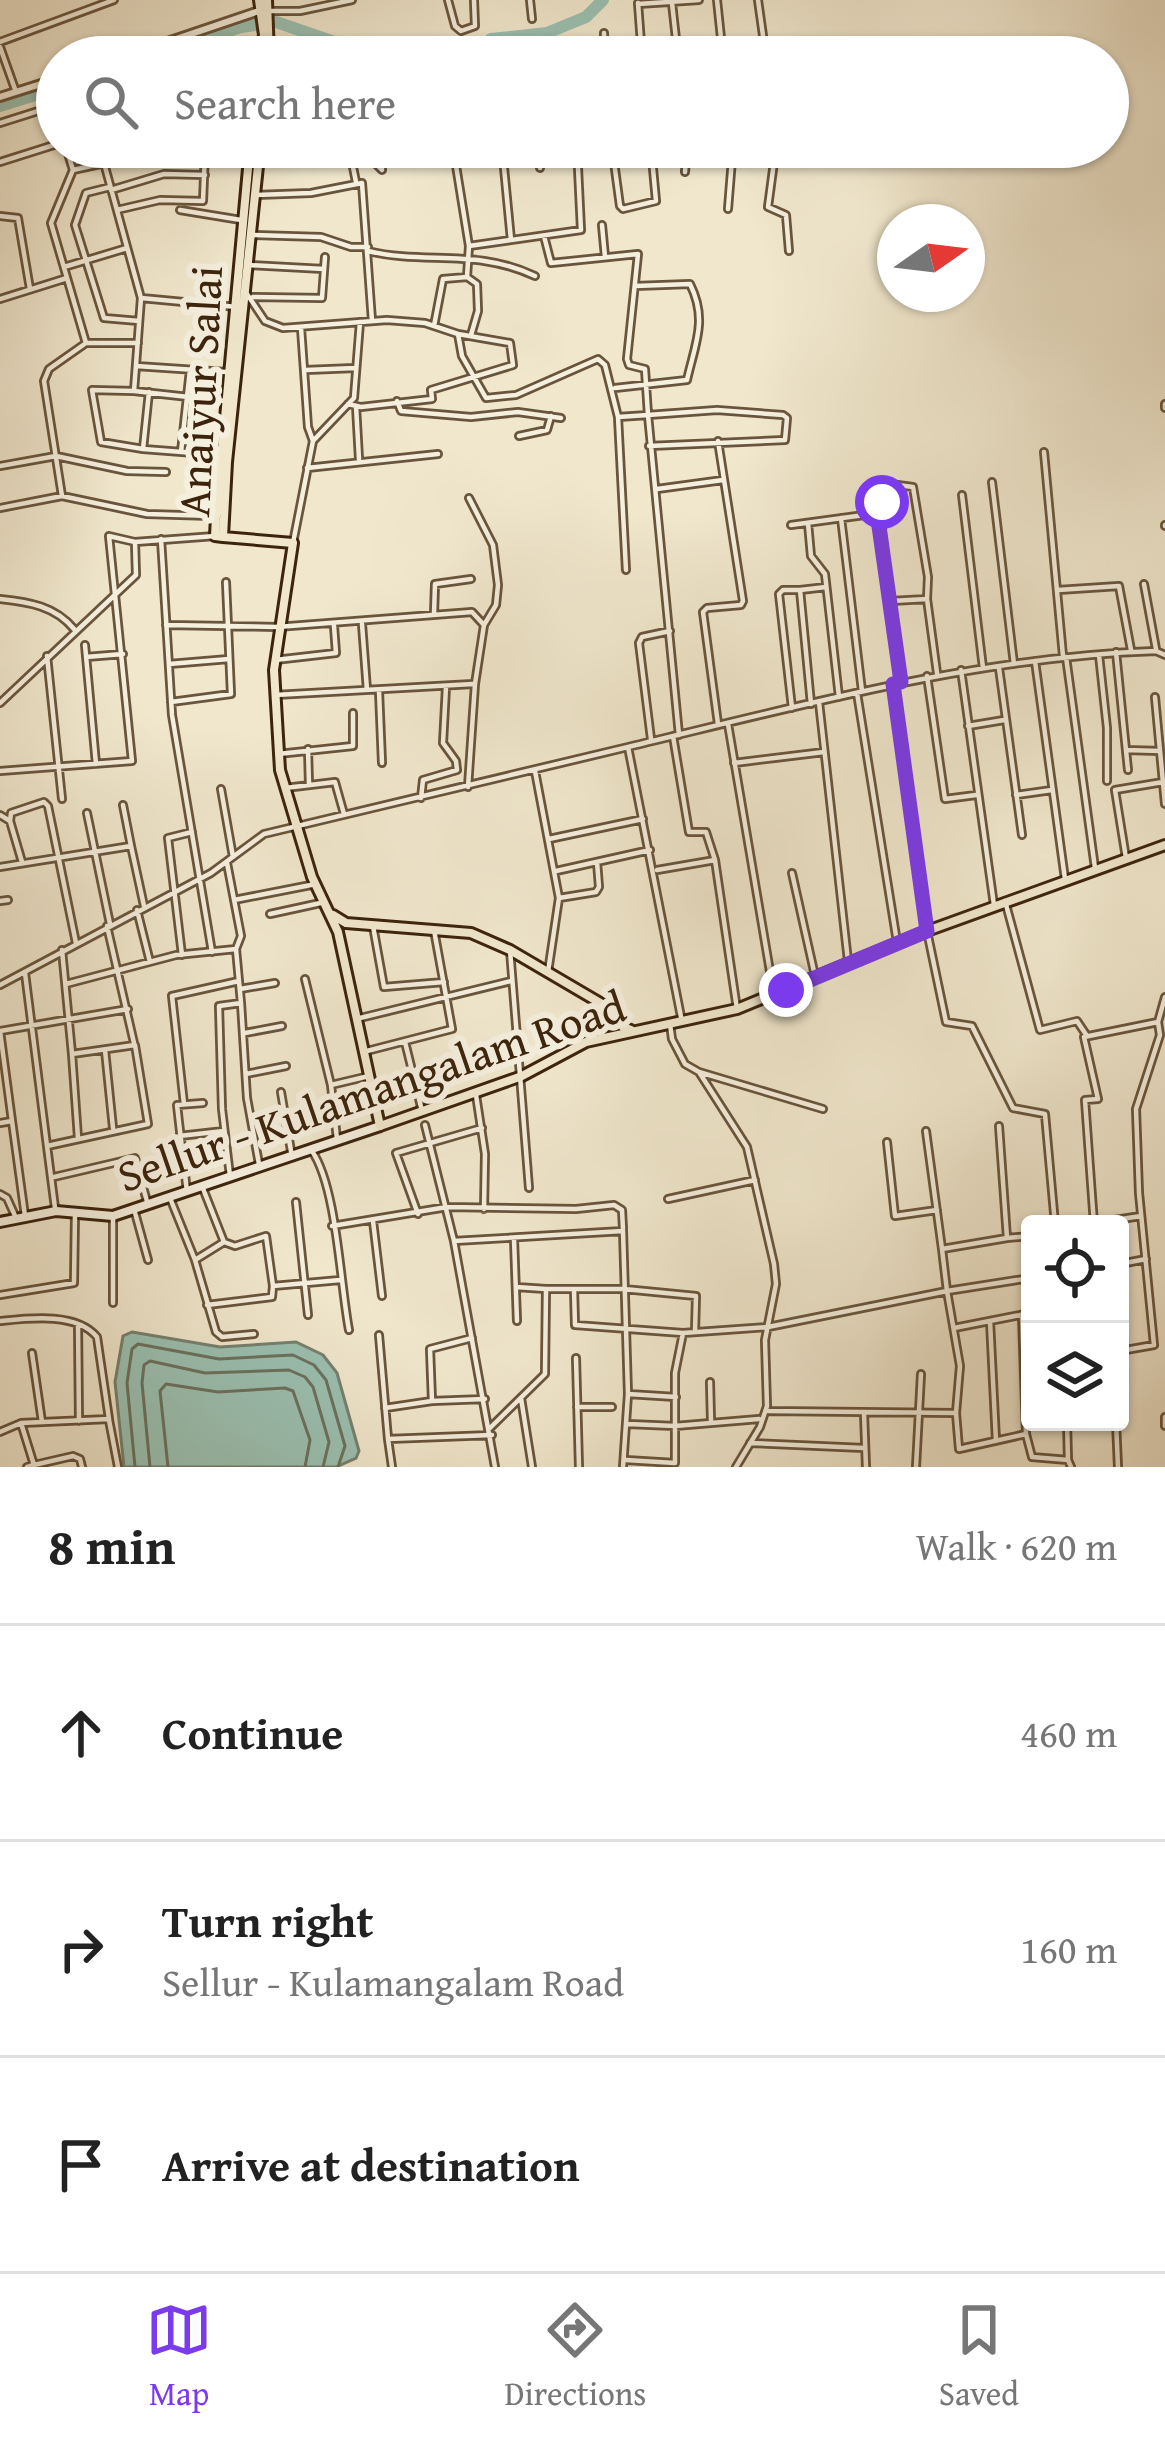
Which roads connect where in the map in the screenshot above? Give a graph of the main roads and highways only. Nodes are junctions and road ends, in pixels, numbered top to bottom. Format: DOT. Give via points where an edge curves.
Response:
graph roads {
  1 [pos="249,168"];
  2 [pos="258,168"];
  3 [pos="248,220"];
  4 [pos="239,308"];
  5 [pos="219,537"];
  6 [pos="1165,845"];
  7 [pos="332,915"];
  8 [pos="631,1030"];
  9 [pos="380,1126"];
  10 [pos="0,1222"];
  1 -- 3 [label="main road, Anaiyur Salai"];
  2 -- 3 [label="main road, Anaiyur Salai"];
  3 -- 4 [label="main road, Anaiyur Salai"];
  3 -- 4 [label="main road, Anaiyur Salai" via="250,296"];
  4 -- 5 [label="main road, Anaiyur Salai"];
  4 -- 5 [label="main road, Anaiyur Salai" via="220,455"];
  5 -- 7 [label="main road" via="292,543 274,660 278,754"];
  6 -- 8 [label="main road, Sellur - Kulamangalam Road" via="737,1010"];
  7 -- 8 [label="main road" via="346,923 471,933 619,1014"];
  7 -- 9 [label="main road"];
  8 -- 9 [label="main road, Sellur - Kulamangalam Road"];
  9 -- 10 [label="main road, Sellur - Kulamangalam Road" via="113,1216 56,1211"];
}
